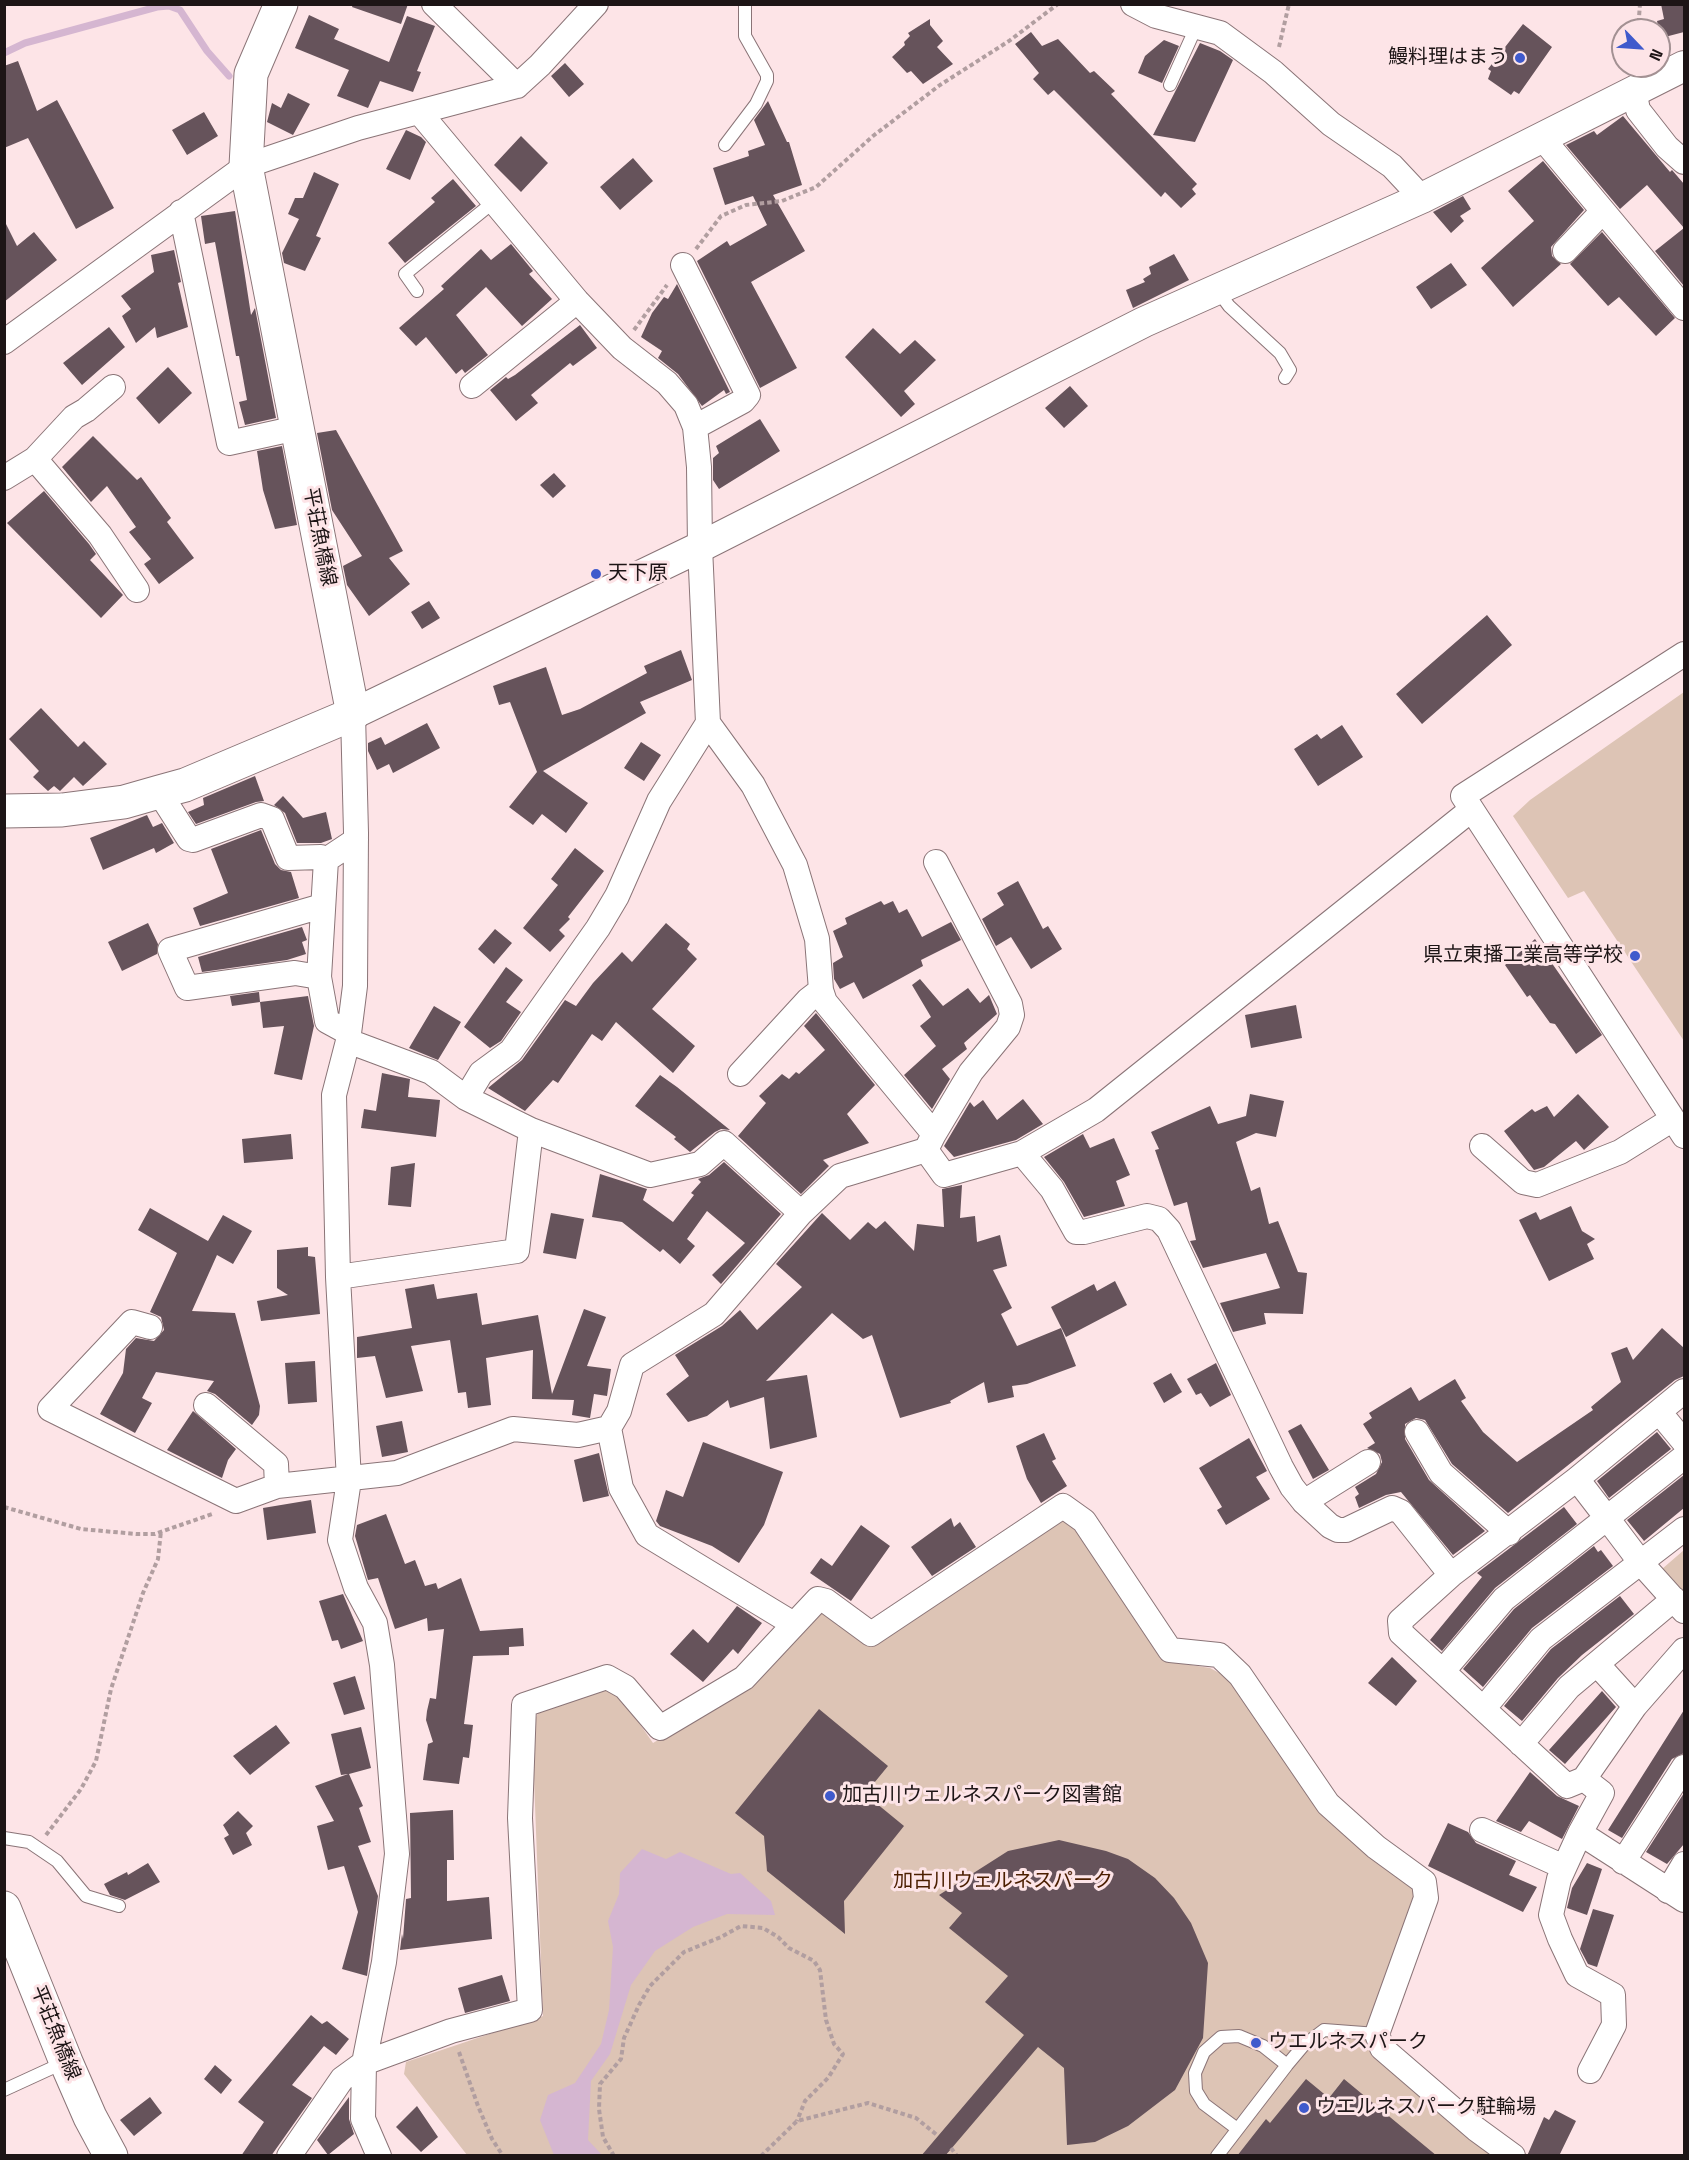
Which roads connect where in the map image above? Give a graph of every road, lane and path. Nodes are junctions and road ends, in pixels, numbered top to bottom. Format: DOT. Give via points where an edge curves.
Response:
graph roads {
  1 [pos="282,4"];
  2 [pos="434,4"];
  3 [pos="596,4"];
  4 [pos="745,4"];
  5 [pos="1058,4"];
  6 [pos="1132,4"];
  7 [pos="1289,4"];
  8 [pos="1197,25"];
  9 [pos="1684,66"];
  10 [pos="1273,72"];
  11 [pos="1170,85"];
  12 [pos="517,86"];
  13 [pos="1634,90"];
  14 [pos="420,112"];
  15 [pos="1543,139"];
  16 [pos="725,145"];
  17 [pos="1684,162"];
  18 [pos="246,166"];
  19 [pos="1422,198"];
  20 [pos="496,200"];
  21 [pos="1603,211"];
  22 [pos="181,212"];
  23 [pos="1565,251"];
  24 [pos="683,265"];
  25 [pos="417,291"];
  26 [pos="1218,291"];
  27 [pos="577,301"];
  28 [pos="1684,308"];
  29 [pos="4,342"];
  30 [pos="622,348"];
  31 [pos="1285,378"];
  32 [pos="472,386"];
  33 [pos="113,387"];
  34 [pos="297,428"];
  35 [pos="695,428"];
  36 [pos="35,459"];
  37 [pos="4,478"];
  38 [pos="700,547"];
  39 [pos="137,590"];
  40 [pos="1684,654"];
  41 [pos="353,714"];
  42 [pos="708,723"];
  43 [pos="159,792"];
  44 [pos="1471,810"];
  45 [pos="4,811"];
  46 [pos="356,840"];
  47 [pos="326,860"];
  48 [pos="936,862"];
  49 [pos="322,906"];
  50 [pos="319,977"];
  51 [pos="821,990"];
  52 [pos="348,1037"];
  53 [pos="740,1074"];
  54 [pos="466,1098"];
  55 [pos="1679,1128"];
  56 [pos="531,1130"];
  57 [pos="930,1142"];
  58 [pos="1482,1146"];
  59 [pos="1022,1153"];
  60 [pos="801,1213"];
  61 [pos="338,1277"];
  62 [pos="150,1327"];
  63 [pos="1684,1391"];
  64 [pos="206,1405"];
  65 [pos="1660,1413"];
  66 [pos="609,1428"];
  67 [pos="1417,1432"];
  68 [pos="1684,1442"];
  69 [pos="1684,1457"];
  70 [pos="1368,1462"];
  71 [pos="1577,1479"];
  72 [pos="349,1480"];
  73 [pos="277,1486"];
  74 [pos="236,1501"];
  75 [pos="1304,1502"];
  76 [pos="4,1507"];
  77 [pos="1607,1518"];
  78 [pos="1684,1528"];
  79 [pos="161,1532"];
  80 [pos="1509,1533"];
  81 [pos="1641,1563"];
  82 [pos="1451,1575"];
  83 [pos="1679,1605"];
  84 [pos="792,1623"];
  85 [pos="1684,1650"];
  86 [pos="1597,1664"];
  87 [pos="1443,1671"];
  88 [pos="1635,1706"];
  89 [pos="1484,1708"];
  90 [pos="1521,1744"];
  91 [pos="1684,1767"];
  92 [pos="1584,1779"];
  93 [pos="1482,1830"];
  94 [pos="1580,1833"];
  95 [pos="4,1838"];
  96 [pos="36,1847"];
  97 [pos="1623,1862"];
  98 [pos="1684,1864"];
  99 [pos="1564,1867"];
  100 [pos="1676,1895"];
  101 [pos="119,1906"];
  102 [pos="4,1908"];
  103 [pos="451,2031"];
  104 [pos="1377,2034"];
  105 [pos="66,2062"];
  106 [pos="364,2063"];
  107 [pos="1287,2065"];
  108 [pos="1590,2071"];
  109 [pos="4,2090"];
  110 [pos="797,2121"];
  111 [pos="1236,2128"];
  112 [pos="937,2135"];
  113 [pos="951,2148"];
  114 [pos="111,2156"];
  115 [pos="289,2156"];
  116 [pos="379,2156"];
  117 [pos="503,2156"];
  118 [pos="614,2156"];
  119 [pos="761,2156"];
  120 [pos="957,2156"];
  121 [pos="1217,2156"];
  122 [pos="1513,2156"];
  1 -- 18 [label="main road, 平荘魚橋線" via="251,74"];
  2 -- 12 [label="street"];
  3 -- 12 [label="street"];
  4 -- 16 [label="lane" via="745,36 767,81 756,104"];
  5 -- 24 [label="path" via="940,85 873,136 816,187 782,201 746,205 721,216"];
  6 -- 8 [label="street" via="1156,16"];
  7 -- 10 [label="path"];
  8 -- 10 [label="street" via="1220,33"];
  8 -- 11 [label="lane"];
  9 -- 13 [label="street"];
  10 -- 19 [label="street" via="1331,124 1392,166"];
  12 -- 14 [label="street"];
  13 -- 15 [label="street"];
  13 -- 17 [label="street" via="1638,110"];
  14 -- 18 [label="street" via="358,128"];
  14 -- 20 [label="street"];
  15 -- 19 [label="street"];
  15 -- 21 [label="street"];
  18 -- 22 [label="street"];
  18 -- 34 [label="main road, 平荘魚橋線"];
  19 -- 26 [label="street"];
  20 -- 25 [label="lane" via="405,274"];
  20 -- 27 [label="street"];
  21 -- 23 [label="street"];
  21 -- 28 [label="street"];
  22 -- 29 [label="street"];
  22 -- 34 [label="street" via="229,443"];
  24 -- 30 [label="path"];
  24 -- 35 [label="street" via="748,395"];
  26 -- 31 [label="lane" via="1280,353 1290,370"];
  26 -- 38 [label="street" via="1144,322"];
  27 -- 30 [label="street"];
  27 -- 32 [label="street"];
  30 -- 35 [label="street" via="667,384 686,405"];
  33 -- 36 [label="street" via="74,417"];
  34 -- 41 [label="main road, 平荘魚橋線"];
  35 -- 38 [label="street"];
  36 -- 37 [label="street"];
  36 -- 39 [label="street" via="100,535"];
  38 -- 41 [label="street"];
  38 -- 42 [label="street"];
  40 -- 44 [label="street" via="1463,796"];
  41 -- 43 [label="main road" via="185,785"];
  41 -- 46 [label="street"];
  42 -- 51 [label="street" via="753,784 795,865 817,939"];
  42 -- 54 [label="street" via="659,801 617,896 598,928 511,1051 481,1073"];
  43 -- 45 [label="main road" via="124,802 62,810"];
  43 -- 47 [label="street" via="189,839 261,815 272,819 288,858"];
  44 -- 55 [label="street"];
  44 -- 59 [label="street" via="1096,1110"];
  46 -- 47 [label="street"];
  46 -- 52 [label="street" via="355,986"];
  47 -- 49 [label="street"];
  48 -- 57 [label="street" via="1010,1004 1012,1016 1008,1027 970,1072"];
  49 -- 50 [label="street"];
  49 -- 50 [label="street" via="170,950 188,988 295,973"];
  50 -- 52 [label="street" via="327,1021"];
  51 -- 53 [label="street"];
  51 -- 57 [label="street" via="825,1002"];
  52 -- 54 [label="street" via="431,1072"];
  52 -- 61 [label="street" via="334,1095"];
  54 -- 56 [label="street"];
  55 -- 58 [label="street" via="1537,1185 1523,1182"];
  56 -- 60 [label="street" via="650,1175 700,1164 724,1143"];
  56 -- 61 [label="street" via="517,1251"];
  57 -- 59 [label="street" via="945,1175"];
  57 -- 60 [label="street" via="840,1176"];
  59 -- 75 [label="street" via="1052,1190 1076,1232 1147,1216 1159,1219 1169,1230 1281,1467"];
  60 -- 66 [label="street" via="714,1314 632,1365 619,1411"];
  61 -- 72 [label="street"];
  62 -- 74 [label="street" via="132,1322 50,1409"];
  63 -- 65 [label="street"];
  64 -- 73 [label="street" via="276,1464"];
  65 -- 68 [label="street"];
  65 -- 71 [label="street"];
  66 -- 72 [label="street" via="578,1435 513,1429 397,1473"];
  66 -- 84 [label="street" via="621,1488 647,1534"];
  67 -- 80 [label="street" via="1441,1473"];
  69 -- 77 [label="street"];
  70 -- 75 [label="street"];
  71 -- 77 [label="street"];
  71 -- 80 [label="street"];
  72 -- 73 [label="street"];
  72 -- 106 [label="street" via="340,1540 356,1588 375,1623 397,1854 384,1962"];
  73 -- 74 [label="street"];
  74 -- 79 [label="path" via="206,1517"];
  75 -- 82 [label="street" via="1338,1530 1346,1530 1392,1508 1401,1512"];
  76 -- 79 [label="path" via="81,1529"];
  77 -- 81 [label="street"];
  77 -- 87 [label="street" via="1504,1599"];
  78 -- 81 [label="street"];
  79 -- 96 [label="path" via="158,1559 111,1689 96,1761 81,1789"];
  80 -- 82 [label="street"];
  81 -- 83 [label="street"];
  81 -- 89 [label="street" via="1541,1639"];
  82 -- 87 [label="street" via="1400,1621 1401,1633"];
  83 -- 86 [label="street"];
  84 -- 103 [label="street" via="744,1678 660,1728 626,1687 607,1677 524,1705 520,1818 530,2010"];
  84 -- 104 [label="street" via="818,1599 871,1634 1063,1506 1084,1521 1170,1650 1219,1655 1240,1675 1328,1804 1376,1847 1424,1882 1426,1898"];
  85 -- 88 [label="street"];
  86 -- 88 [label="street"];
  86 -- 90 [label="street" via="1569,1687"];
  87 -- 89 [label="street"];
  88 -- 92 [label="street"];
  89 -- 90 [label="street"];
  90 -- 92 [label="street" via="1567,1786"];
  91 -- 97 [label="street"];
  92 -- 94 [label="street" via="1602,1793"];
  93 -- 99 [label="street"];
  94 -- 97 [label="street"];
  94 -- 99 [label="street"];
  95 -- 96 [label="lane"];
  96 -- 101 [label="lane" via="57,1861 86,1896"];
  97 -- 100 [label="street"];
  98 -- 100 [label="street"];
  99 -- 108 [label="street" via="1551,1915 1560,1939 1577,1975 1613,1995 1614,2025"];
  102 -- 105 [label="main road, 平荘魚橋線"];
  103 -- 106 [label="street"];
  103 -- 117 [label="path" via="477,2106"];
  104 -- 107 [label="lane" via="1324,2030"];
  104 -- 122 [label="street" via="1382,2048"];
  105 -- 109 [label="lane"];
  105 -- 114 [label="main road, 平荘魚橋線"];
  106 -- 115 [label="street" via="342,2079"];
  106 -- 116 [label="street" via="363,2119"];
  107 -- 111 [label="lane"];
  107 -- 111 [label="lane" via="1263,2046 1239,2036 1221,2037 1204,2052 1196,2073 1196,2091 1204,2104"];
  110 -- 112 [label="path" via="868,2103 916,2118"];
  110 -- 118 [label="path" via="805,2101 828,2078 843,2054 834,2043 826,2020 820,1970 814,1961 763,1928 741,1926 684,1952 650,1986 639,2005 624,2038 621,2059 600,2084 603,2137"];
  110 -- 119 [label="path"];
  111 -- 121 [label="lane"];
  113 -- 120 [label="path"];
}
